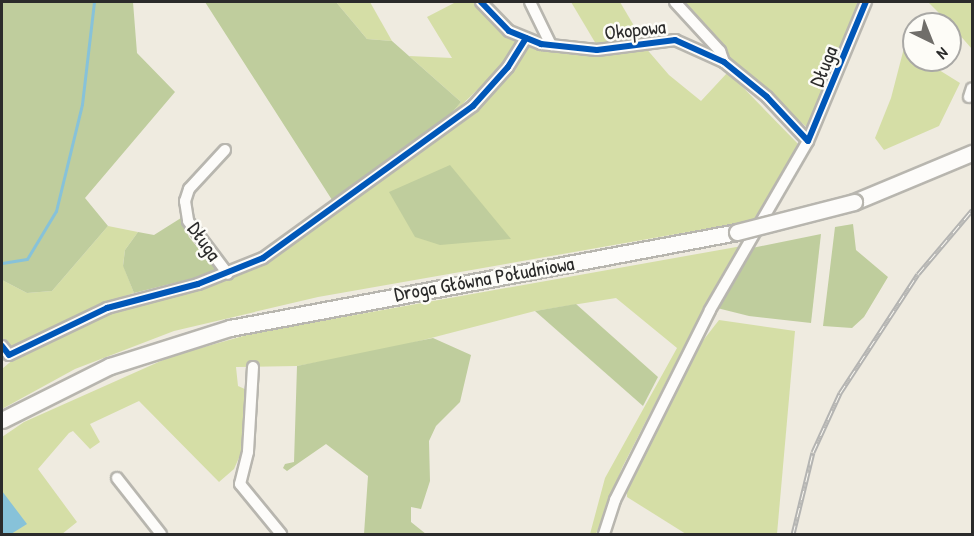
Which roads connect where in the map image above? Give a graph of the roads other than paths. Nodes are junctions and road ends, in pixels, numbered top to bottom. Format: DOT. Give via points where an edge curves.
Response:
graph roads {
  1 [pos="481,2"];
  2 [pos="530,2"];
  3 [pos="675,2"];
  4 [pos="866,2"];
  5 [pos="526,38"];
  6 [pos="551,45"];
  7 [pos="724,62"];
  8 [pos="808,141"];
  9 [pos="225,150"];
  10 [pos="972,153"];
  11 [pos="228,274"];
  12 [pos="2,346"];
  13 [pos="253,367"];
  14 [pos="2,420"];
  15 [pos="117,478"];
  16 [pos="161,534"];
  17 [pos="282,534"];
  18 [pos="604,534"];
  1 -- 5 [label="street, Okopowa" via="509,31"];
  2 -- 6 [label="street"];
  3 -- 7 [label="street, Okopowa" via="720,51"];
  4 -- 8 [label="street, Długa"];
  5 -- 6 [label="street, Okopowa"];
  5 -- 11 [label="street" via="508,67 473,106 262,258"];
  6 -- 7 [label="street, Okopowa" via="597,50 675,40"];
  7 -- 8 [label="street, Okopowa" via="767,97"];
  8 -- 18 [label="street, Długa" via="710,310 615,500"];
  9 -- 11 [label="street, Długa" via="189,189 185,201 188,220"];
  10 -- 14 [label="main road, Droga Główna Południowa, bridge" via="854,202 737,232 230,327 111,366"];
  11 -- 12 [label="street" via="107,308 9,355"];
  13 -- 17 [label="street" via="248,452 240,484"];
  15 -- 16 [label="street"];
}
